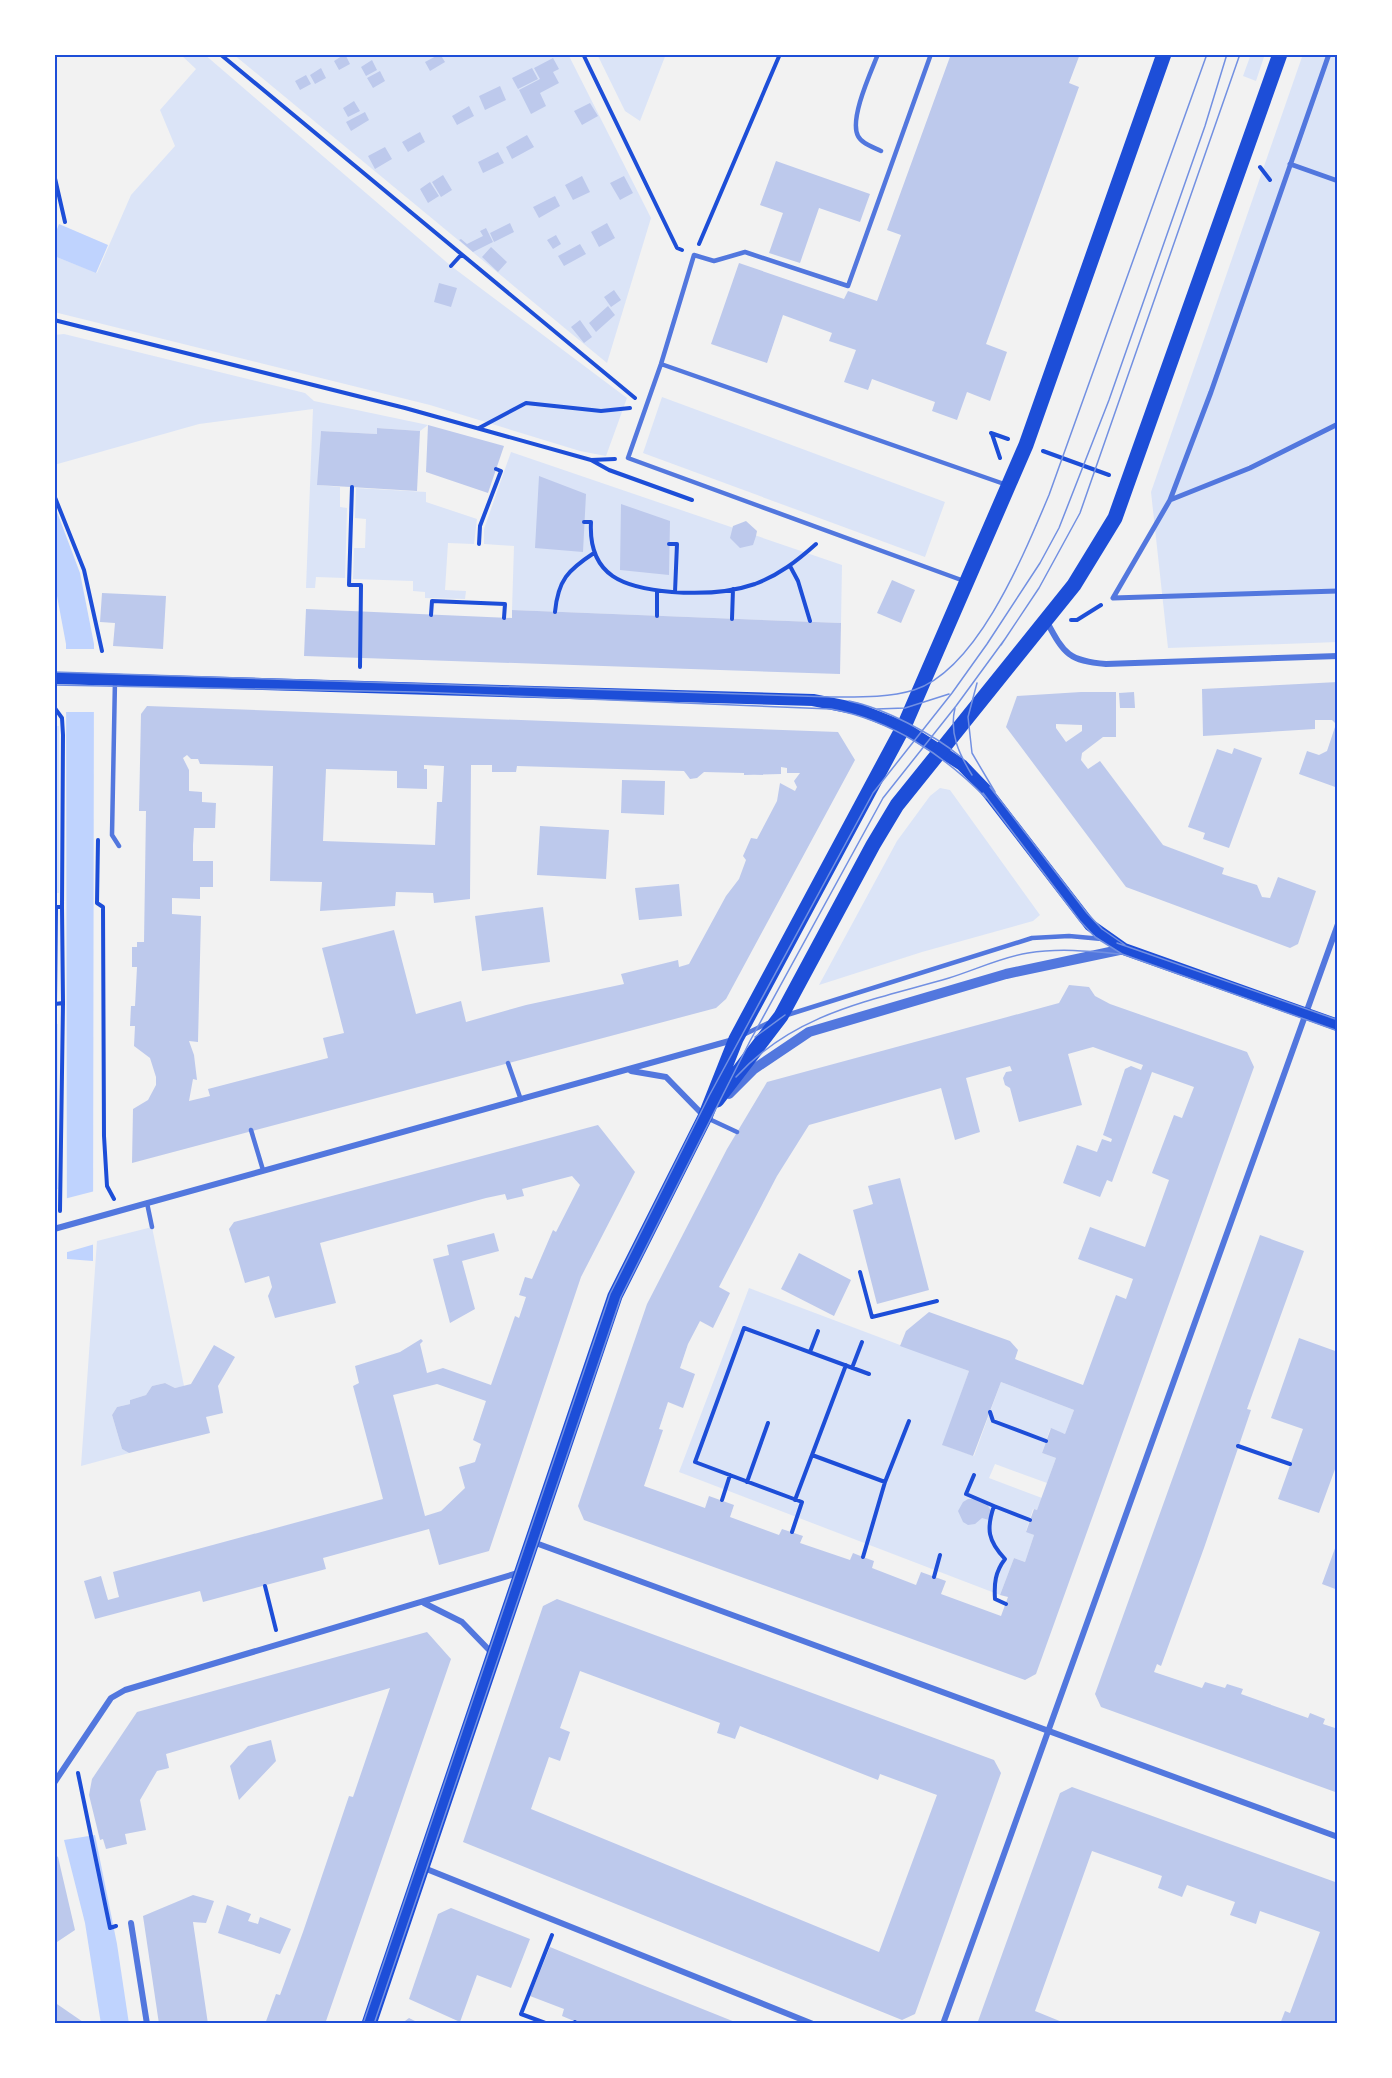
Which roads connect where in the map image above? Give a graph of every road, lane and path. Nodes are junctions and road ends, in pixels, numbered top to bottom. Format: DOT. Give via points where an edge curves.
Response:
graph roads {
  1 [pos="220,54"];
  2 [pos="583,54"];
  3 [pos="780,54"];
  4 [pos="878,54"];
  5 [pos="932,54"];
  6 [pos="1164,54"];
  7 [pos="1280,54"];
  8 [pos="1329,54"];
  9 [pos="1247,150"];
  10 [pos="881,151"];
  11 [pos="1290,164"];
  12 [pos="54,174"];
  13 [pos="1338,181"];
  14 [pos="1280,192"];
  15 [pos="65,222"];
  16 [pos="461,255"];
  17 [pos="694,255"];
  18 [pos="451,266"];
  19 [pos="54,320"];
  20 [pos="661,364"];
  21 [pos="646,407"];
  22 [pos="1338,424"];
  23 [pos="478,428"];
  24 [pos="1043,451"];
  25 [pos="628,458"];
  26 [pos="496,469"];
  27 [pos="1116,478"];
  28 [pos="1009,486"];
  29 [pos="352,487"];
  30 [pos="54,495"];
  31 [pos="1170,500"];
  32 [pos="584,522"];
  33 [pos="479,544"];
  34 [pos="669,544"];
  35 [pos="816,544"];
  36 [pos="594,553"];
  37 [pos="790,566"];
  38 [pos="967,581"];
  39 [pos="733,589"];
  40 [pos="657,591"];
  41 [pos="1338,591"];
  42 [pos="675,592"];
  43 [pos="1113,598"];
  44 [pos="555,612"];
  45 [pos="431,615"];
  46 [pos="657,616"];
  47 [pos="504,618"];
  48 [pos="732,619"];
  49 [pos="1046,620"];
  50 [pos="810,621"];
  51 [pos="102,651"];
  52 [pos="1338,656"];
  53 [pos="360,667"];
  54 [pos="59,678"];
  55 [pos="115,680"];
  56 [pos="54,708"];
  57 [pos="54,718"];
  58 [pos="62,718"];
  59 [pos="903,727"];
  60 [pos="942,750"];
  61 [pos="119,846"];
  62 [pos="62,907"];
  63 [pos="103,907"];
  64 [pos="1338,924"];
  65 [pos="1111,941"];
  66 [pos="1124,949"];
  67 [pos="63,1003"];
  68 [pos="1306,1014"];
  69 [pos="782,1016"];
  70 [pos="1338,1025"];
  71 [pos="736,1039"];
  72 [pos="508,1063"];
  73 [pos="627,1071"];
  74 [pos="521,1100"];
  75 [pos="705,1117"];
  76 [pos="251,1130"];
  77 [pos="737,1132"];
  78 [pos="263,1170"];
  79 [pos="147,1203"];
  80 [pos="120,1210"];
  81 [pos="59,1227"];
  82 [pos="152,1227"];
  83 [pos="860,1272"];
  84 [pos="937,1301"];
  85 [pos="818,1331"];
  86 [pos="862,1342"];
  87 [pos="810,1352"];
  88 [pos="846,1365"];
  89 [pos="852,1368"];
  90 [pos="869,1374"];
  91 [pos="990,1412"];
  92 [pos="909,1421"];
  93 [pos="768,1423"];
  94 [pos="1046,1441"];
  95 [pos="1238,1446"];
  96 [pos="812,1455"];
  97 [pos="1290,1464"];
  98 [pos="730,1475"];
  99 [pos="974,1475"];
  100 [pos="747,1482"];
  101 [pos="885,1482"];
  102 [pos="722,1500"];
  103 [pos="795,1500"];
  104 [pos="994,1506"];
  105 [pos="1030,1520"];
  106 [pos="792,1532"];
  107 [pos="532,1542"];
  108 [pos="940,1556"];
  109 [pos="863,1557"];
  110 [pos="522,1572"];
  111 [pos="934,1577"];
  112 [pos="264,1586"];
  113 [pos="424,1603"];
  114 [pos="1006,1604"];
  115 [pos="271,1611"];
  116 [pos="494,1655"];
  117 [pos="1048,1733"];
  118 [pos="54,1783"];
  119 [pos="82,1793"];
  120 [pos="1338,1837"];
  121 [pos="422,1868"];
  122 [pos="558,1922"];
  123 [pos="131,1923"];
  124 [pos="147,2024"];
  125 [pos="369,2024"];
  126 [pos="548,2024"];
  127 [pos="813,2024"];
  128 [pos="943,2024"];
  1 -- 16 [label="path"];
  2 -- 17 [label="path" via="677,248"];
  3 -- 17 [label="path"];
  4 -- 10 [label="lane" via="855,125 858,137"];
  5 -- 17 [label="lane" via="848,286 745,252 714,261"];
  6 -- 28 [label="main road"];
  7 -- 9 [label="main road"];
  8 -- 11 [label="street"];
  9 -- 14 [label="path"];
  9 -- 49 [label="main road" via="1114,518 1074,585"];
  11 -- 13 [label="street"];
  11 -- 14 [label="street"];
  12 -- 15 [label="path"];
  14 -- 31 [label="street"];
  16 -- 18 [label="path"];
  16 -- 21 [label="path"];
  17 -- 20 [label="lane"];
  19 -- 23 [label="path"];
  20 -- 21 [label="lane"];
  20 -- 28 [label="lane"];
  21 -- 23 [label="path" via="601,411 526,403"];
  21 -- 25 [label="lane"];
  22 -- 31 [label="street" via="1250,468"];
  23 -- 25 [label="path" via="591,460"];
  24 -- 27 [label="path"];
  25 -- 38 [label="lane"];
  26 -- 33 [label="path" via="501,471 480,526"];
  28 -- 38 [label="main road"];
  29 -- 53 [label="path" via="349,585 361,585"];
  30 -- 51 [label="path" via="84,570"];
  31 -- 43 [label="street"];
  32 -- 36 [label="path" via="591,522"];
  34 -- 42 [label="path" via="677,543"];
  35 -- 37 [label="path"];
  36 -- 40 [label="path" via="604,569 625,585"];
  36 -- 44 [label="path" via="565,577 557,590"];
  37 -- 39 [label="path" via="754,584"];
  37 -- 50 [label="path"];
  38 -- 59 [label="main road"];
  39 -- 42 [label="path"];
  39 -- 48 [label="path"];
  40 -- 42 [label="path"];
  40 -- 46 [label="path"];
  41 -- 43 [label="street"];
  43 -- 49 [label="path" via="1077,620"];
  45 -- 47 [label="path" via="432,601 505,604"];
  49 -- 52 [label="street" via="1067,655 1083,662"];
  49 -- 60 [label="main road"];
  54 -- 55 [label="main road"];
  55 -- 59 [label="main road" via="813,700 858,709"];
  55 -- 61 [label="lane" via="112,835"];
  56 -- 58 [label="path"];
  57 -- 58 [label="path"];
  58 -- 62 [label="path"];
  59 -- 60 [label="main road"];
  59 -- 71 [label="main road"];
  60 -- 65 [label="main road" via="985,789 1090,925"];
  60 -- 69 [label="main road" via="897,805"];
  62 -- 67 [label="path"];
  62 -- 67 [label="path" via="56,907 55,1004"];
  63 -- 80 [label="path" via="104,1146 107,1186"];
  64 -- 68 [label="street"];
  65 -- 66 [label="main road"];
  65 -- 69 [label="lane" via="1069,936 1032,938"];
  66 -- 68 [label="main road"];
  66 -- 75 [label="street" via="1006,974 809,1032 754,1069"];
  67 -- 81 [label="path"];
  68 -- 70 [label="main road"];
  68 -- 117 [label="street"];
  69 -- 71 [label="lane"];
  69 -- 75 [label="main road"];
  71 -- 73 [label="street"];
  71 -- 75 [label="main road"];
  72 -- 74 [label="lane"];
  73 -- 74 [label="street"];
  73 -- 75 [label="street" via="666,1077"];
  74 -- 78 [label="street"];
  75 -- 77 [label="lane"];
  75 -- 107 [label="main road" via="615,1296"];
  76 -- 78 [label="lane"];
  78 -- 79 [label="street"];
  79 -- 80 [label="street"];
  79 -- 82 [label="lane"];
  80 -- 81 [label="street"];
  83 -- 84 [label="path" via="872,1317"];
  85 -- 87 [label="path"];
  86 -- 89 [label="path"];
  87 -- 88 [label="path"];
  87 -- 98 [label="path" via="744,1328 695,1462"];
  88 -- 89 [label="path"];
  88 -- 96 [label="path"];
  89 -- 90 [label="path"];
  91 -- 94 [label="path" via="993,1421"];
  92 -- 101 [label="path"];
  93 -- 100 [label="path"];
  95 -- 97 [label="path"];
  96 -- 101 [label="path"];
  96 -- 103 [label="path"];
  98 -- 100 [label="path"];
  98 -- 102 [label="path"];
  99 -- 104 [label="path" via="966,1494"];
  100 -- 103 [label="path"];
  101 -- 109 [label="path"];
  103 -- 106 [label="path" via="802,1502"];
  104 -- 105 [label="path"];
  104 -- 114 [label="path" via="988,1531 993,1546 1005,1559 998,1568 995,1599"];
  107 -- 110 [label="main road"];
  107 -- 117 [label="street"];
  108 -- 111 [label="path"];
  110 -- 113 [label="street"];
  110 -- 116 [label="main road"];
  112 -- 115 [label="path"];
  113 -- 116 [label="street" via="462,1622"];
  113 -- 118 [label="street" via="125,1690 111,1698"];
  116 -- 121 [label="main road"];
  117 -- 120 [label="street"];
  117 -- 128 [label="street"];
  119 -- 123 [label="path" via="110,1928"];
  121 -- 122 [label="street"];
  121 -- 125 [label="main road"];
  122 -- 126 [label="path" via="521,2014"];
  122 -- 127 [label="street"];
  123 -- 124 [label="street"];
}
